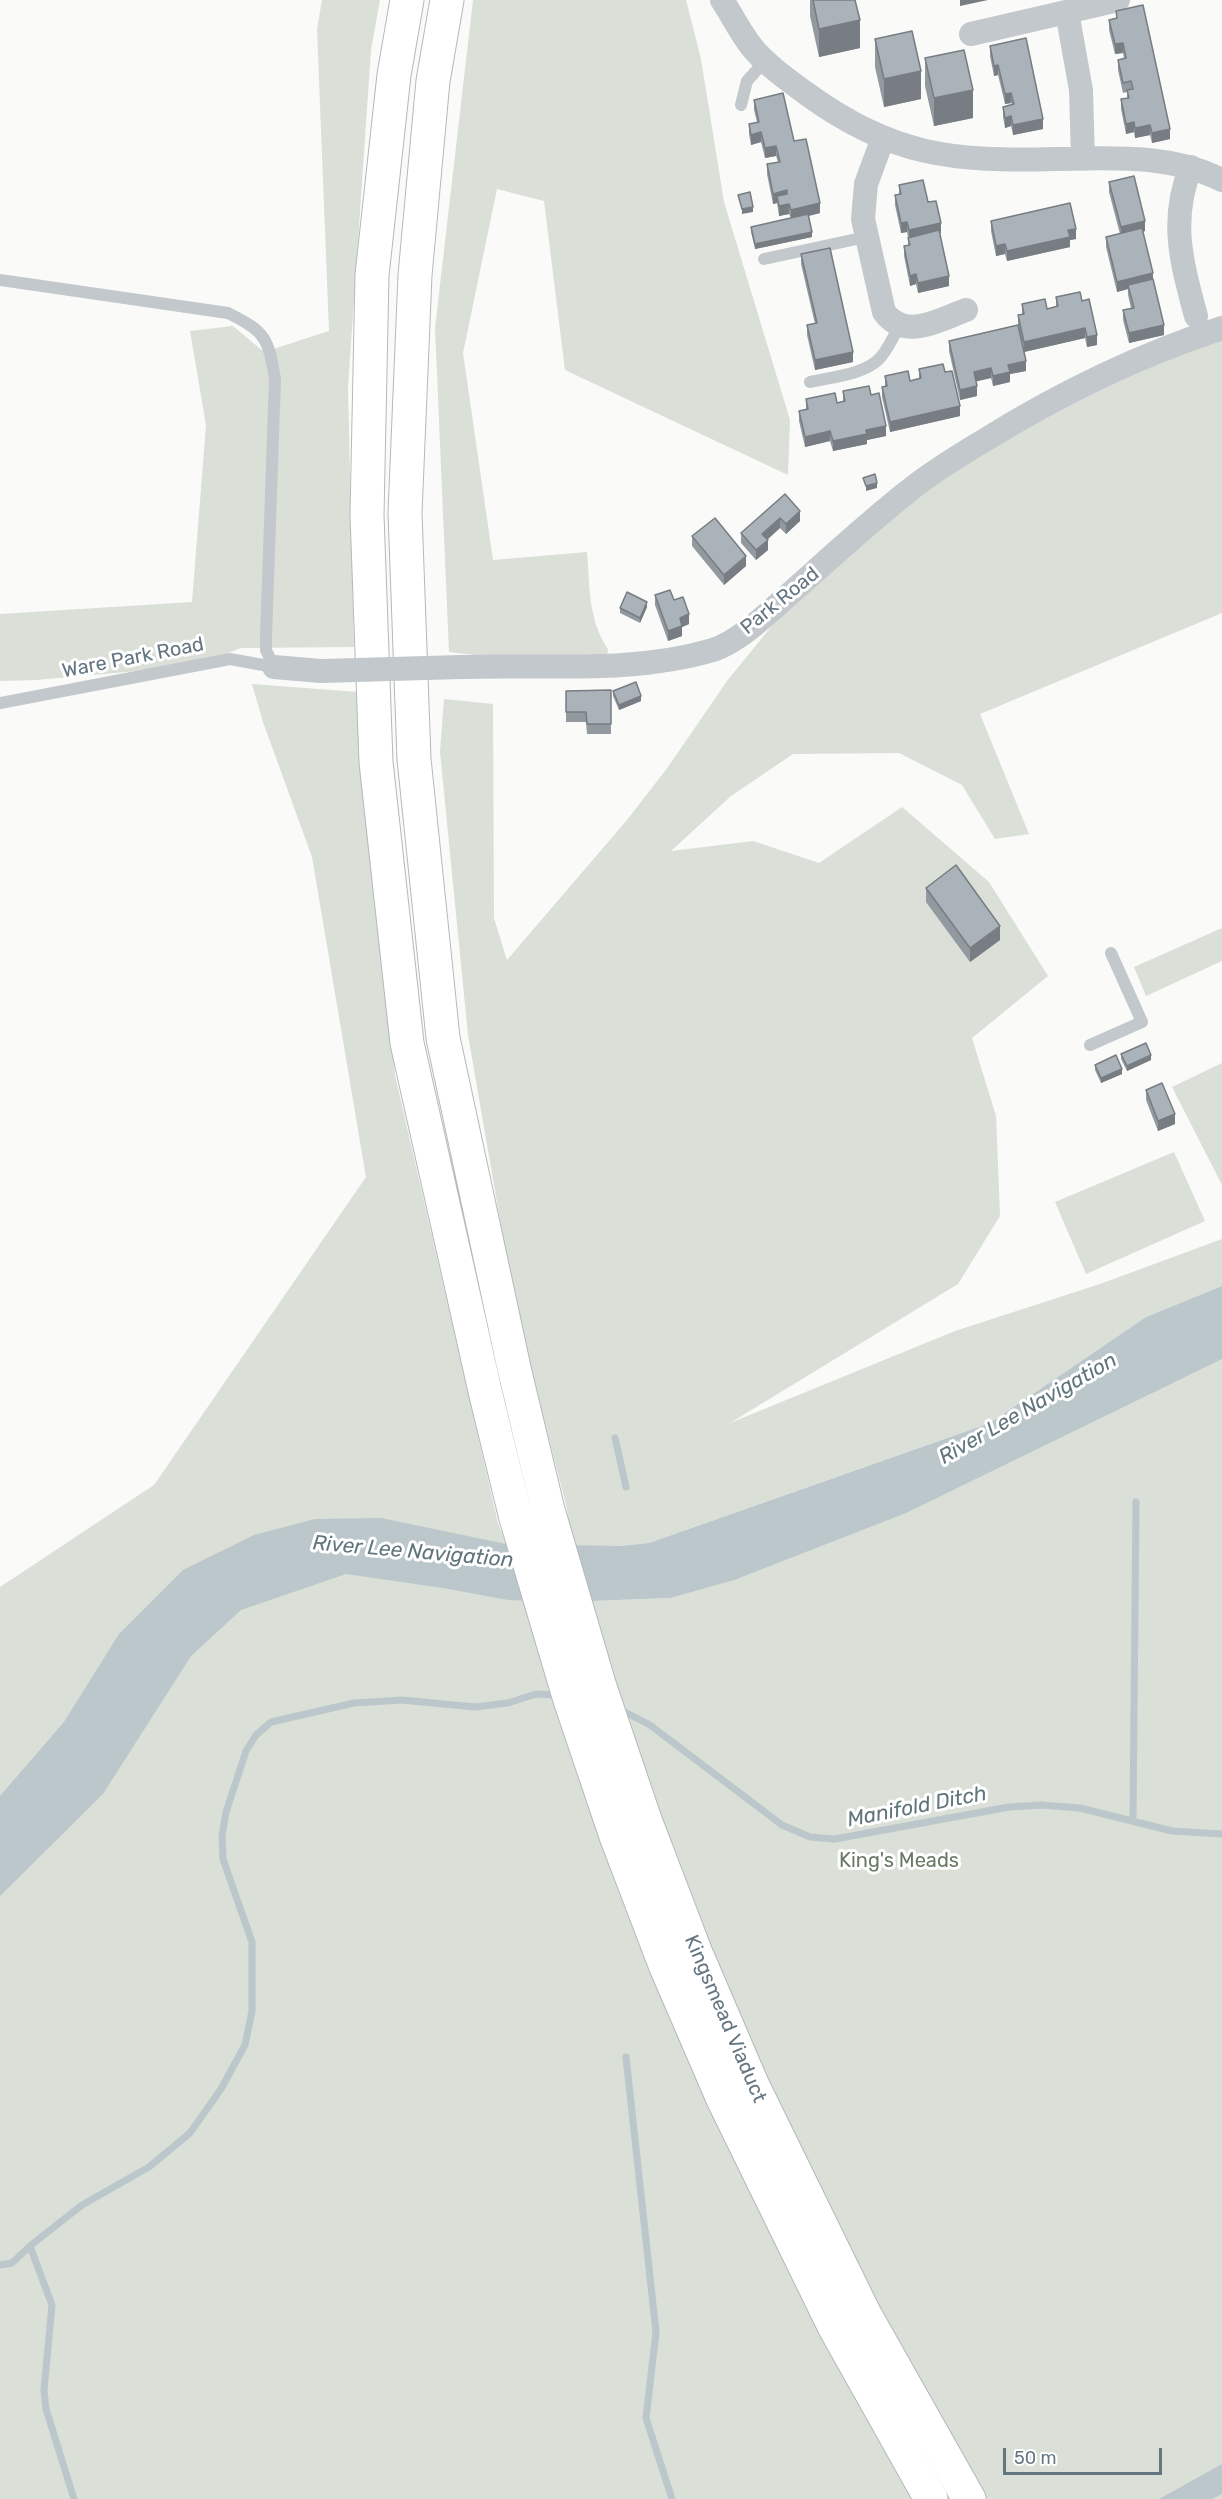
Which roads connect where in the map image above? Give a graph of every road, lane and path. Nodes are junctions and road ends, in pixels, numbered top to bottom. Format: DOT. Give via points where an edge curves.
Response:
graph roads {
  1 [pos="406,0"];
  2 [pos="447,0"];
  3 [pos="722,0"];
  4 [pos="1118,0"];
  5 [pos="1067,12"];
  6 [pos="971,34"];
  7 [pos="766,60"];
  8 [pos="741,105"];
  9 [pos="883,138"];
  10 [pos="1083,159"];
  11 [pos="1191,167"];
  12 [pos="1222,180"];
  13 [pos="866,237"];
  14 [pos="764,259"];
  15 [pos="0,280"];
  16 [pos="966,310"];
  17 [pos="1196,316"];
  18 [pos="900,326"];
  19 [pos="1222,328"];
  20 [pos="810,382"];
  21 [pos="274,667"];
  22 [pos="0,703"];
  23 [pos="1111,954"];
  24 [pos="1090,1045"];
  25 [pos="931,2499"];
  26 [pos="969,2499"];
  1 -- 25 [label="highway, Kingsmead Viaduct" via="372,275 367,515 376,762 407,1043 516,1518 570,1700 616,1836 666,1967 723,2099 835,2328"];
  2 -- 26 [label="highway, Kingsmead Viaduct" via="433,81 415,275 405,513 414,759 443,1038 548,1510 598,1684 645,1820 752,2084 875,2332"];
  3 -- 7 [label="street" via="752,47"];
  4 -- 5 [label="street"];
  5 -- 6 [label="street"];
  5 -- 10 [label="street" via="1081,90"];
  7 -- 8 [label="lane" via="747,81"];
  7 -- 9 [label="street" via="830,111"];
  9 -- 10 [label="street" via="926,153 974,159"];
  9 -- 13 [label="street" via="866,184"];
  10 -- 11 [label="street" via="1157,160"];
  11 -- 12 [label="street"];
  11 -- 17 [label="street" via="1181,194 1179,227"];
  13 -- 14 [label="lane"];
  13 -- 18 [label="street" via="884,312"];
  15 -- 21 [label="lane" via="228,313 254,326 270,348 274,379 266,650"];
  16 -- 18 [label="street" via="922,326"];
  18 -- 20 [label="lane" via="874,363"];
  19 -- 21 [label="street, Park Road, bridge" via="1182,341 1093,381 1025,415 960,455 906,492 755,625 715,649 673,658 569,668 520,665 321,671"];
  21 -- 22 [label="lane, Ware Park Road" via="230,659"];
  23 -- 24 [label="lane" via="1142,1022"];
}
